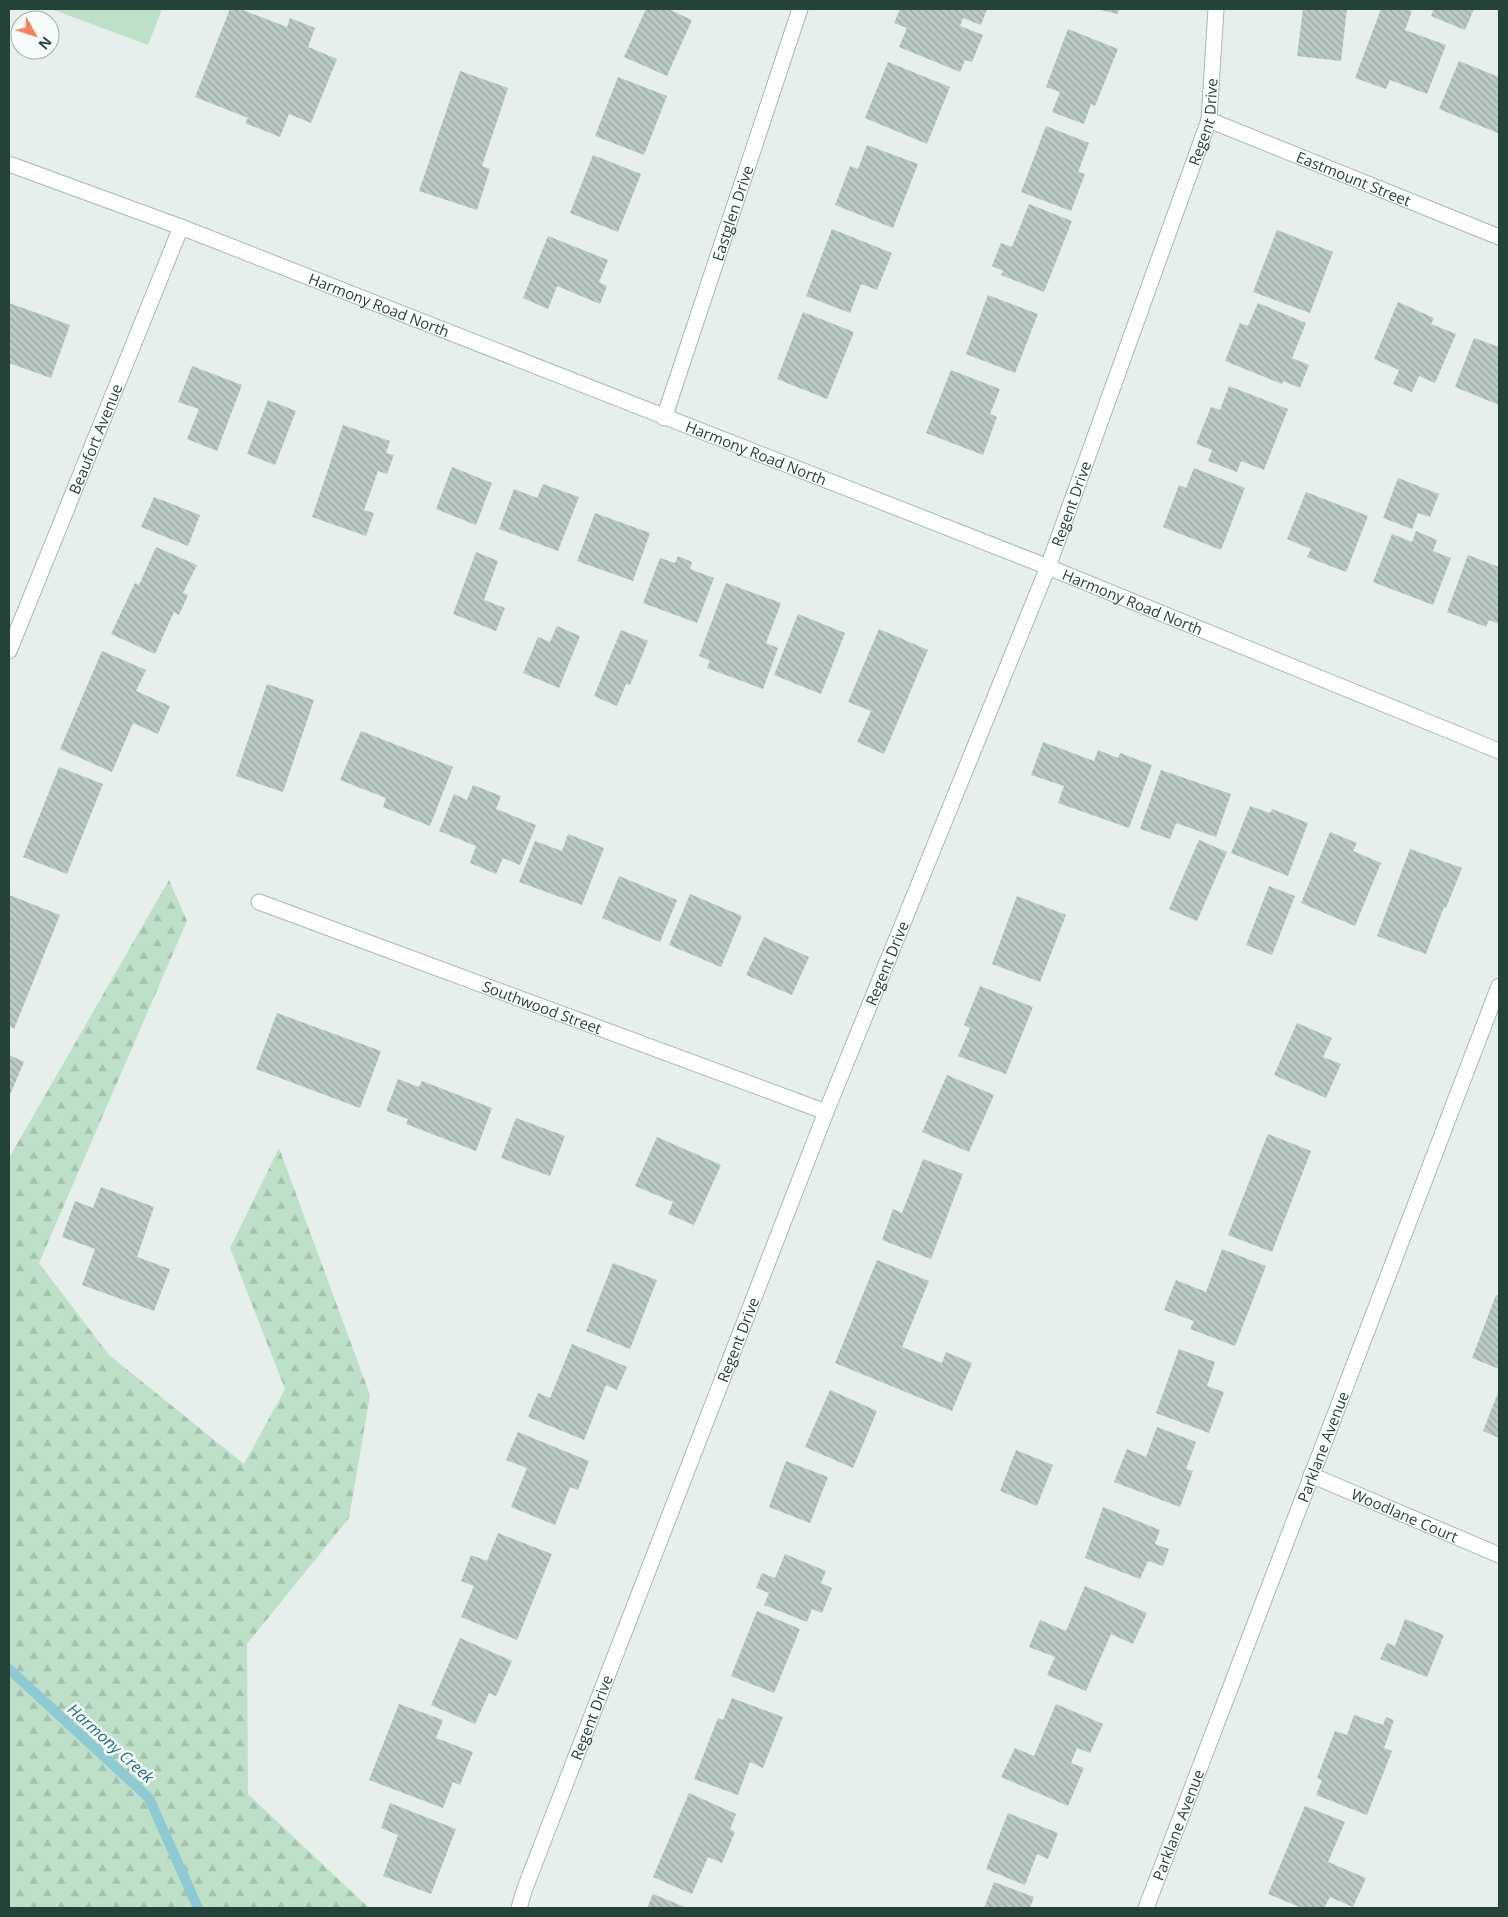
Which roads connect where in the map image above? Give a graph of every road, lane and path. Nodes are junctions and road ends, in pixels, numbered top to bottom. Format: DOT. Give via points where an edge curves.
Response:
graph roads {
  1 [pos="800,9"];
  2 [pos="1216,9"];
  3 [pos="1209,120"];
  4 [pos="9,164"];
  5 [pos="180,227"];
  6 [pos="1499,237"];
  7 [pos="664,418"];
  8 [pos="1048,567"];
  9 [pos="9,651"];
  10 [pos="1499,751"];
  11 [pos="259,902"];
  12 [pos="1499,986"];
  13 [pos="826,1112"];
  14 [pos="1311,1475"];
  15 [pos="1499,1555"];
  16 [pos="519,1908"];
  17 [pos="1146,1908"];
  1 -- 7 [label="street, Eastglen Drive"];
  2 -- 3 [label="street, Regent Drive"];
  3 -- 6 [label="street, Eastmount Street"];
  3 -- 8 [label="street, Regent Drive"];
  4 -- 5 [label="street, Harmony Road North"];
  5 -- 7 [label="street, Harmony Road North"];
  5 -- 9 [label="street, Beaufort Avenue"];
  7 -- 8 [label="street, Harmony Road North"];
  8 -- 10 [label="street, Harmony Road North"];
  8 -- 13 [label="street, Regent Drive"];
  11 -- 13 [label="street, Southwood Street"];
  12 -- 14 [label="street, Parklane Avenue"];
  13 -- 16 [label="street, Regent Drive"];
  14 -- 15 [label="street, Woodlane Court"];
  14 -- 17 [label="street, Parklane Avenue"];
}
